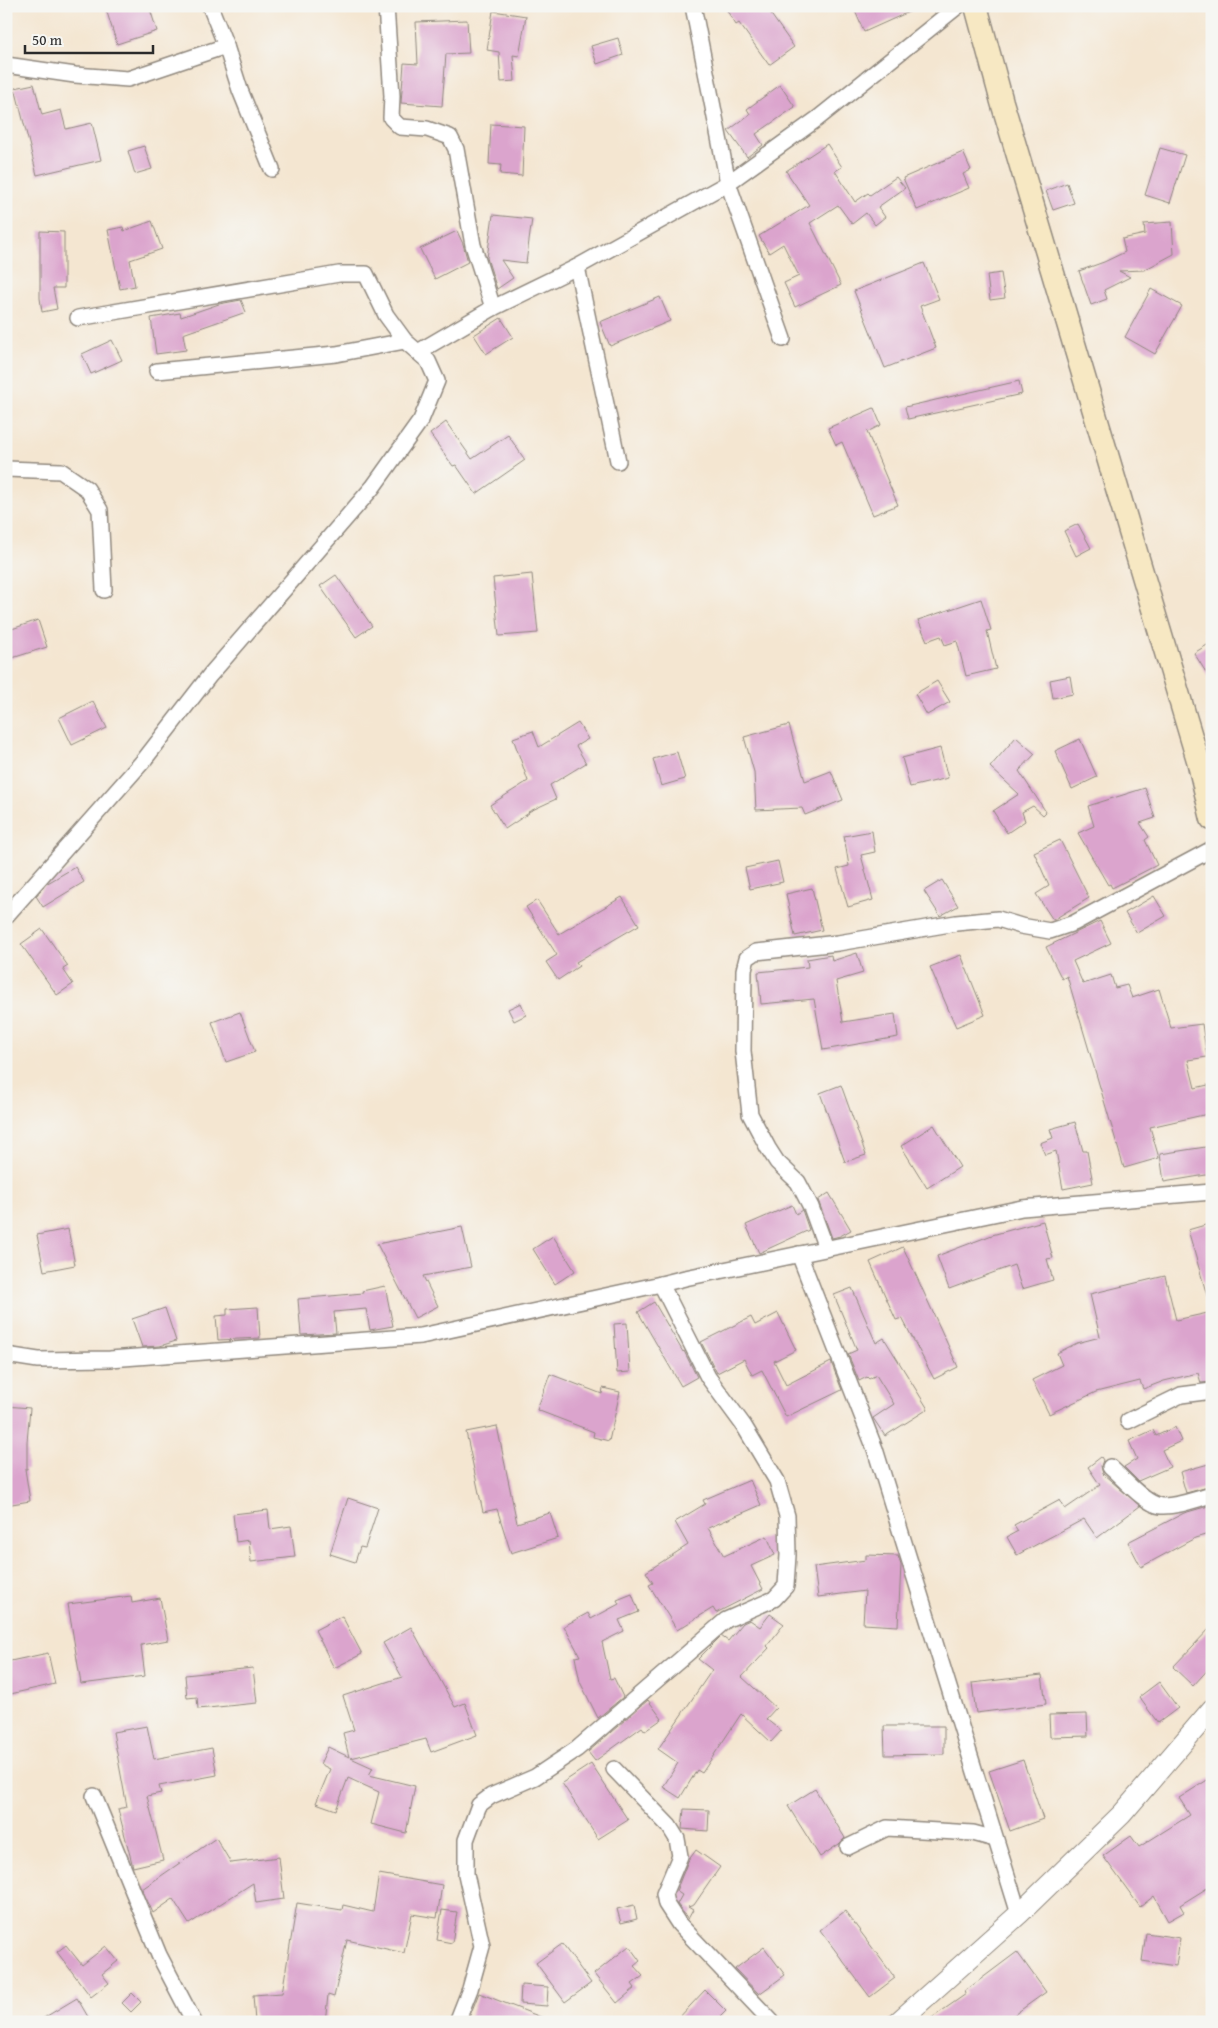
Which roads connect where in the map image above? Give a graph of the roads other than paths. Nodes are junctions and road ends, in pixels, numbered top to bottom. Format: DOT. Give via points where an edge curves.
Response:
graph roads {
  1 [pos="210,6"];
  2 [pos="386,6"];
  3 [pos="693,6"];
  4 [pos="958,6"];
  5 [pos="976,6"];
  6 [pos="226,46"];
  7 [pos="6,66"];
  8 [pos="272,168"];
  9 [pos="728,183"];
  10 [pos="577,267"];
  11 [pos="493,308"];
  12 [pos="78,318"];
  13 [pos="783,339"];
  14 [pos="404,340"];
  15 [pos="418,352"];
  16 [pos="157,371"];
  17 [pos="618,461"];
  18 [pos="6,469"];
  19 [pos="104,590"];
  20 [pos="1212,819"];
  21 [pos="1212,849"];
  22 [pos="6,916"];
  23 [pos="1212,1192"];
  24 [pos="826,1248"];
  25 [pos="799,1254"];
  26 [pos="662,1284"];
  27 [pos="6,1355"];
  28 [pos="1212,1391"];
  29 [pos="1128,1421"];
  30 [pos="1110,1468"];
  31 [pos="1212,1495"];
  32 [pos="1212,1709"];
  33 [pos="614,1769"];
  34 [pos="94,1796"];
  35 [pos="995,1839"];
  36 [pos="848,1847"];
  37 [pos="1019,1914"];
  38 [pos="194,2022"];
  39 [pos="457,2022"];
  40 [pos="772,2022"];
  41 [pos="898,2022"];
  1 -- 6 [label="street"];
  2 -- 11 [label="street" via="391,118 400,127 427,129 450,137 456,149 473,245"];
  3 -- 9 [label="street"];
  4 -- 9 [label="street" via="817,119"];
  5 -- 20 [label="main road" via="1198,760"];
  6 -- 7 [label="street" via="128,79"];
  6 -- 8 [label="street" via="237,83"];
  9 -- 10 [label="street"];
  9 -- 13 [label="street"];
  10 -- 11 [label="street"];
  10 -- 17 [label="street"];
  11 -- 15 [label="street"];
  12 -- 14 [label="street" via="339,274 366,274 386,315"];
  14 -- 15 [label="street"];
  14 -- 16 [label="street" via="336,354"];
  15 -- 22 [label="street" via="428,361 437,381 421,420 373,487 210,675 144,760"];
  18 -- 19 [label="street" via="61,471 87,490 100,510"];
  21 -- 24 [label="street" via="1074,923 1050,931 998,919 756,952 747,958 743,1051 750,1114 777,1162 798,1182"];
  23 -- 24 [label="street" via="1022,1208"];
  24 -- 25 [label="street"];
  25 -- 26 [label="street"];
  25 -- 35 [label="street" via="875,1449"];
  26 -- 27 [label="street" via="421,1336 110,1359 38,1360"];
  26 -- 39 [label="street" via="708,1377 744,1426 777,1481 787,1516 786,1586 774,1598 726,1620 576,1749 534,1777 478,1805 466,1840 466,1874 482,1946"];
  28 -- 29 [label="street" via="1181,1395"];
  30 -- 31 [label="street" via="1147,1500 1160,1506"];
  32 -- 37 [label="street" via="1122,1814"];
  33 -- 40 [label="street" via="677,1838 680,1856 664,1894 666,1904 679,1924"];
  34 -- 38 [label="street" via="159,1955"];
  35 -- 36 [label="street" via="973,1833 887,1828"];
  35 -- 37 [label="street"];
  37 -- 41 [label="street"];
}
